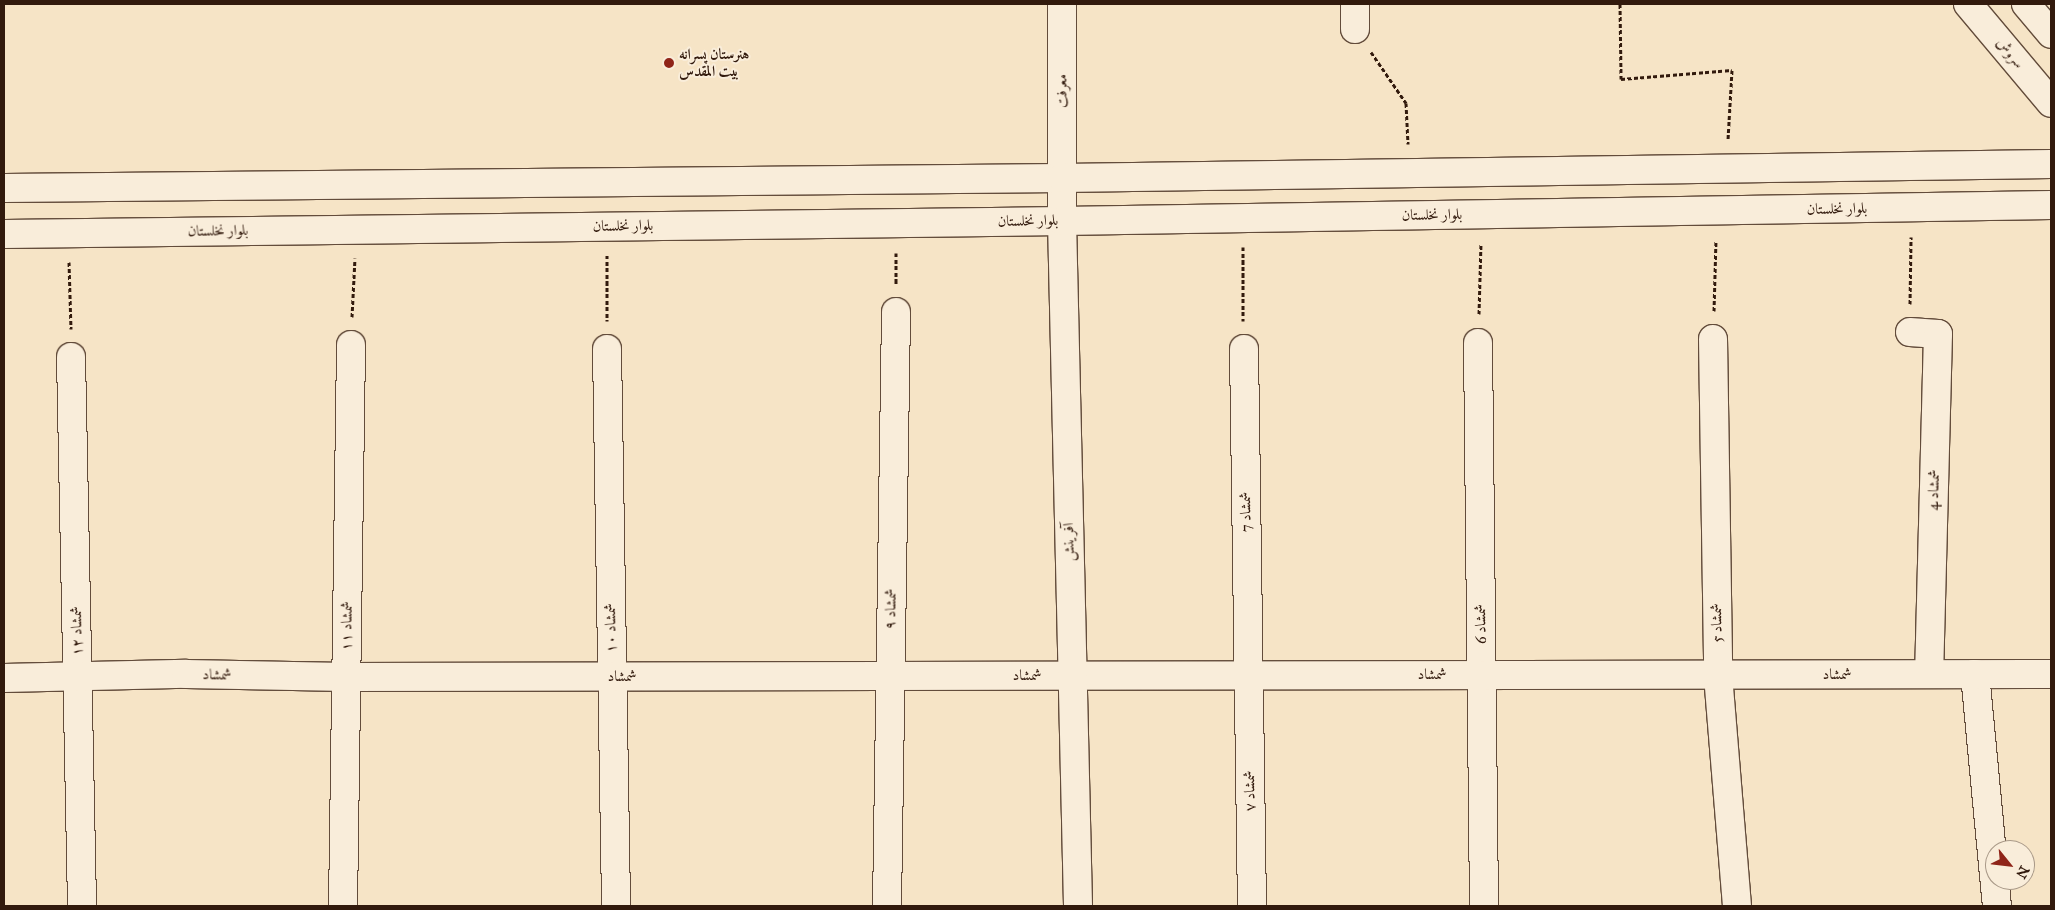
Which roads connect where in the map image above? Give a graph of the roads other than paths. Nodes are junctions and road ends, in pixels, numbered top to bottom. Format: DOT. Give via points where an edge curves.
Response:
graph roads {
  1 [pos="1062,4"];
  2 [pos="1968,4"];
  3 [pos="2026,4"];
  4 [pos="2051,34"];
  5 [pos="2051,103"];
  6 [pos="2051,164"];
  7 [pos="1062,178"];
  8 [pos="4,188"];
  9 [pos="2051,205"];
  10 [pos="1062,221"];
  11 [pos="4,234"];
  12 [pos="896,312"];
  13 [pos="1910,332"];
  14 [pos="1713,339"];
  15 [pos="1478,342"];
  16 [pos="351,345"];
  17 [pos="607,349"];
  18 [pos="1244,349"];
  19 [pos="71,357"];
  20 [pos="1929,674"];
  21 [pos="1975,674"];
  22 [pos="2051,674"];
  23 [pos="1482,675"];
  24 [pos="1718,675"];
  25 [pos="890,676"];
  26 [pos="1072,676"];
  27 [pos="1248,676"];
  28 [pos="612,677"];
  29 [pos="4,678"];
  30 [pos="78,678"];
  31 [pos="346,678"];
  32 [pos="82,906"];
  33 [pos="343,906"];
  34 [pos="616,906"];
  35 [pos="887,906"];
  36 [pos="1078,906"];
  37 [pos="1252,906"];
  38 [pos="1484,906"];
  39 [pos="1738,906"];
  40 [pos="1997,906"];
  1 -- 7 [label="street, معرفت"];
  2 -- 5 [label="street, سروش"];
  3 -- 4 [label="street"];
  6 -- 7 [label="street"];
  7 -- 8 [label="street"];
  7 -- 10 [label="street, آفرینش"];
  9 -- 10 [label="street, بلوار نخلستان"];
  10 -- 11 [label="street, بلوار نخلستان"];
  10 -- 26 [label="street, آفرینش"];
  12 -- 25 [label="street, شمشاد ۹"];
  13 -- 20 [label="street, شمشاد 4" via="1938,334"];
  14 -- 24 [label="street, شمشاد 5"];
  15 -- 23 [label="street, شمشاد 6"];
  16 -- 31 [label="street, شمشاد ۱۱"];
  17 -- 28 [label="street, شمشاد ۱۰"];
  18 -- 27 [label="street, شمشاد 7"];
  19 -- 30 [label="street, شمشاد ۱۲"];
  20 -- 21 [label="street, شمشاد"];
  20 -- 24 [label="street, شمشاد"];
  21 -- 22 [label="street, شمشاد"];
  21 -- 40 [label="street"];
  23 -- 24 [label="street, شمشاد"];
  23 -- 27 [label="street, شمشاد"];
  23 -- 38 [label="street, شمشاد 6"];
  24 -- 39 [label="street, شمشاد 5"];
  25 -- 26 [label="street, شمشاد"];
  25 -- 28 [label="street, شمشاد"];
  25 -- 35 [label="street, شمشاد ۹"];
  26 -- 27 [label="street, شمشاد"];
  26 -- 36 [label="street, آفرینش"];
  27 -- 37 [label="street, شمشاد ۷"];
  28 -- 31 [label="street, شمشاد"];
  28 -- 34 [label="street, شمشاد ۱۰"];
  29 -- 30 [label="street, شمشاد"];
  30 -- 31 [label="street, شمشاد" via="186,674"];
  30 -- 32 [label="street, شمشاد ۱۲"];
  31 -- 33 [label="street, شمشاد ۱۱"];
}
